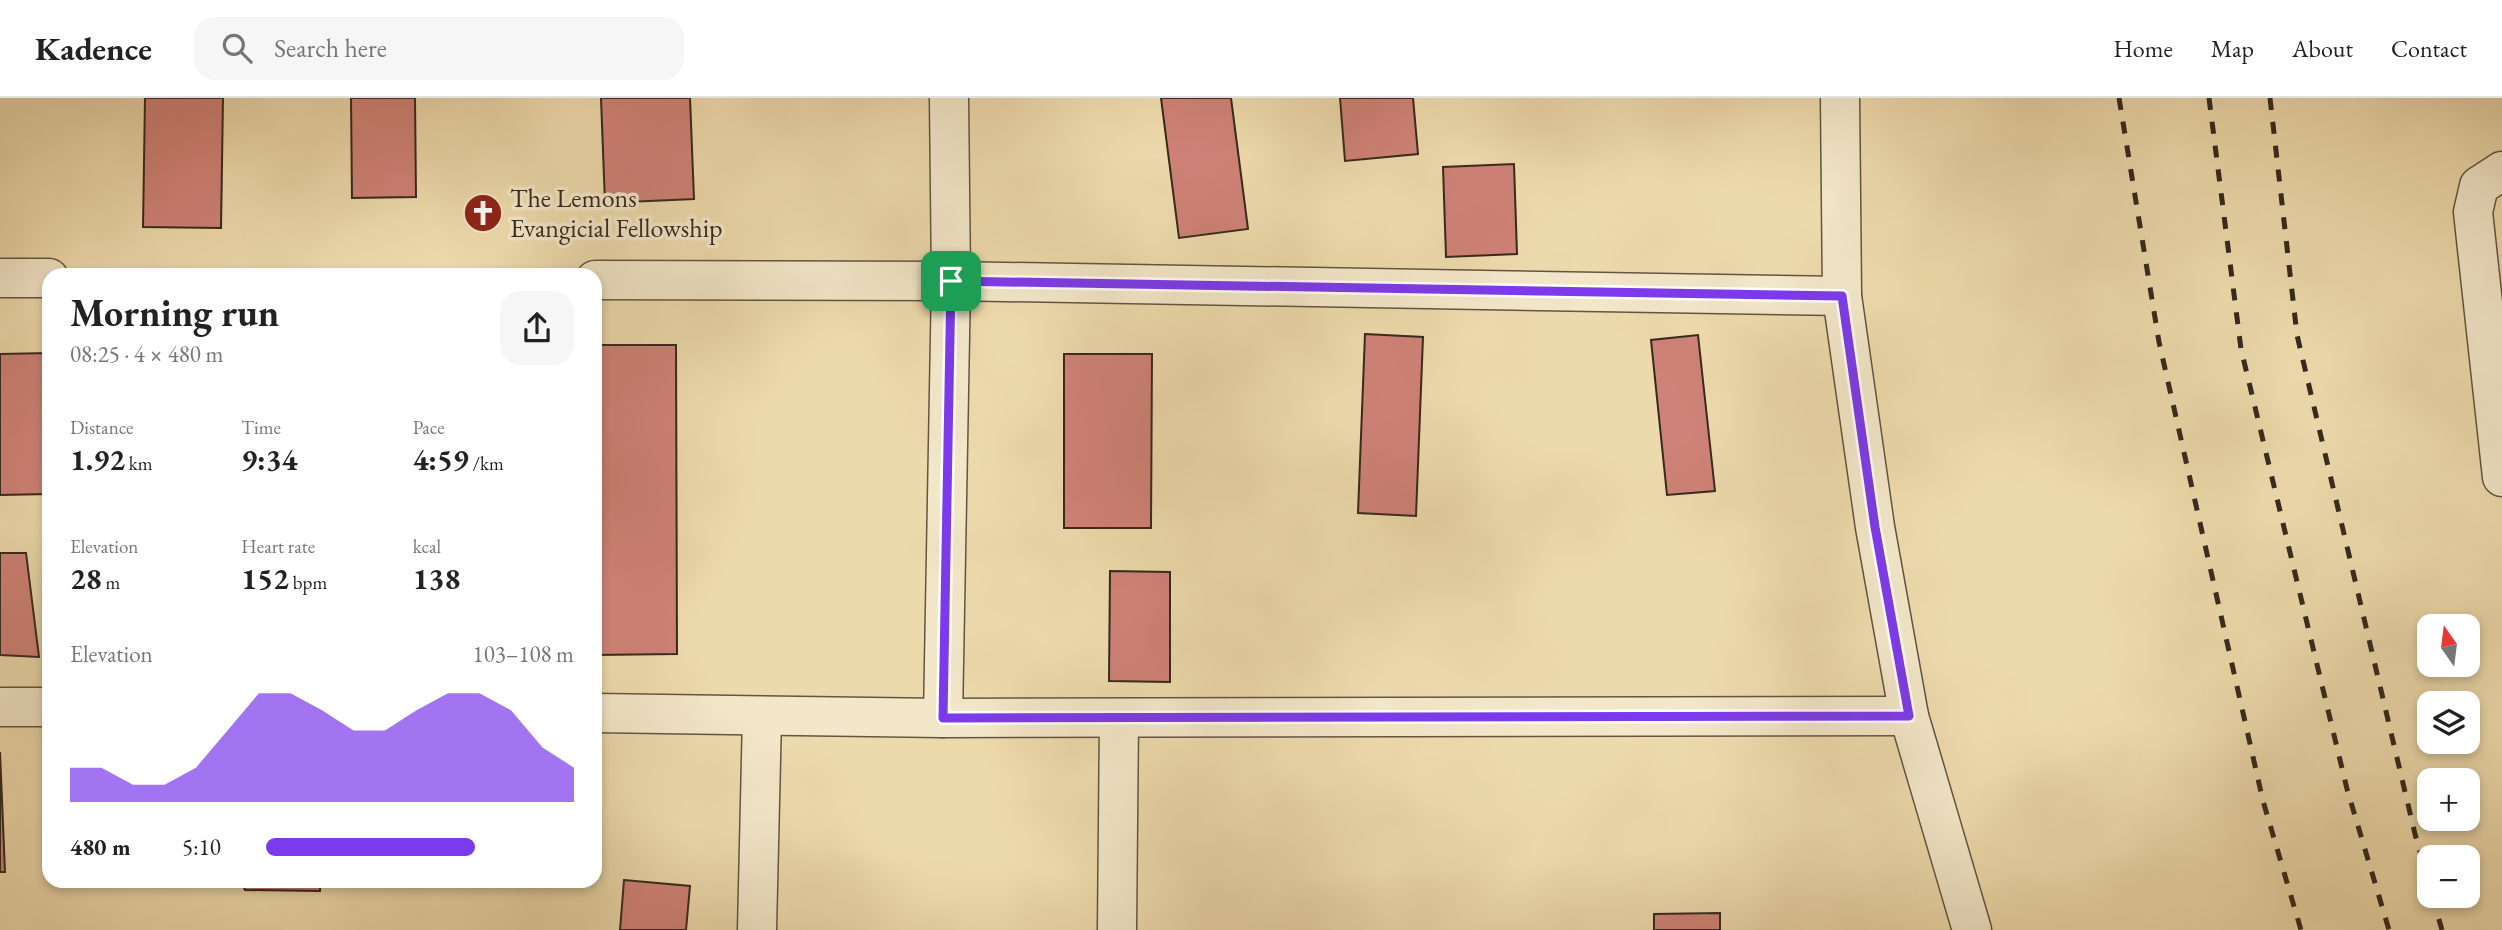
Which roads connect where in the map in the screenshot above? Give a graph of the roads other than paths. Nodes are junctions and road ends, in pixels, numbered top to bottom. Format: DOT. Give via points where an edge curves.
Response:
graph roads {
  1 [pos="949,98"];
  2 [pos="1840,98"];
  3 [pos="2502,171"];
  4 [pos="0,278"];
  5 [pos="42,278"];
  6 [pos="602,280"];
  7 [pos="951,281"];
  8 [pos="1842,296"];
  9 [pos="2500,453"];
  10 [pos="0,707"];
  11 [pos="42,707"];
  12 [pos="602,713"];
  13 [pos="762,716"];
  14 [pos="1909,716"];
  15 [pos="943,718"];
  16 [pos="1119,718"];
  17 [pos="757,930"];
  18 [pos="1117,930"];
  19 [pos="1972,930"];
  1 -- 7 [label="street"];
  2 -- 8 [label="street"];
  3 -- 9 [label="street" via="2479,186 2473,212"];
  4 -- 5 [label="street"];
  6 -- 7 [label="street"];
  7 -- 8 [label="street"];
  7 -- 15 [label="street"];
  8 -- 14 [label="street" via="1875,527"];
  10 -- 11 [label="street"];
  12 -- 13 [label="street"];
  13 -- 15 [label="street"];
  13 -- 17 [label="street"];
  14 -- 16 [label="street"];
  14 -- 19 [label="street"];
  15 -- 16 [label="street"];
  16 -- 18 [label="street"];
}
